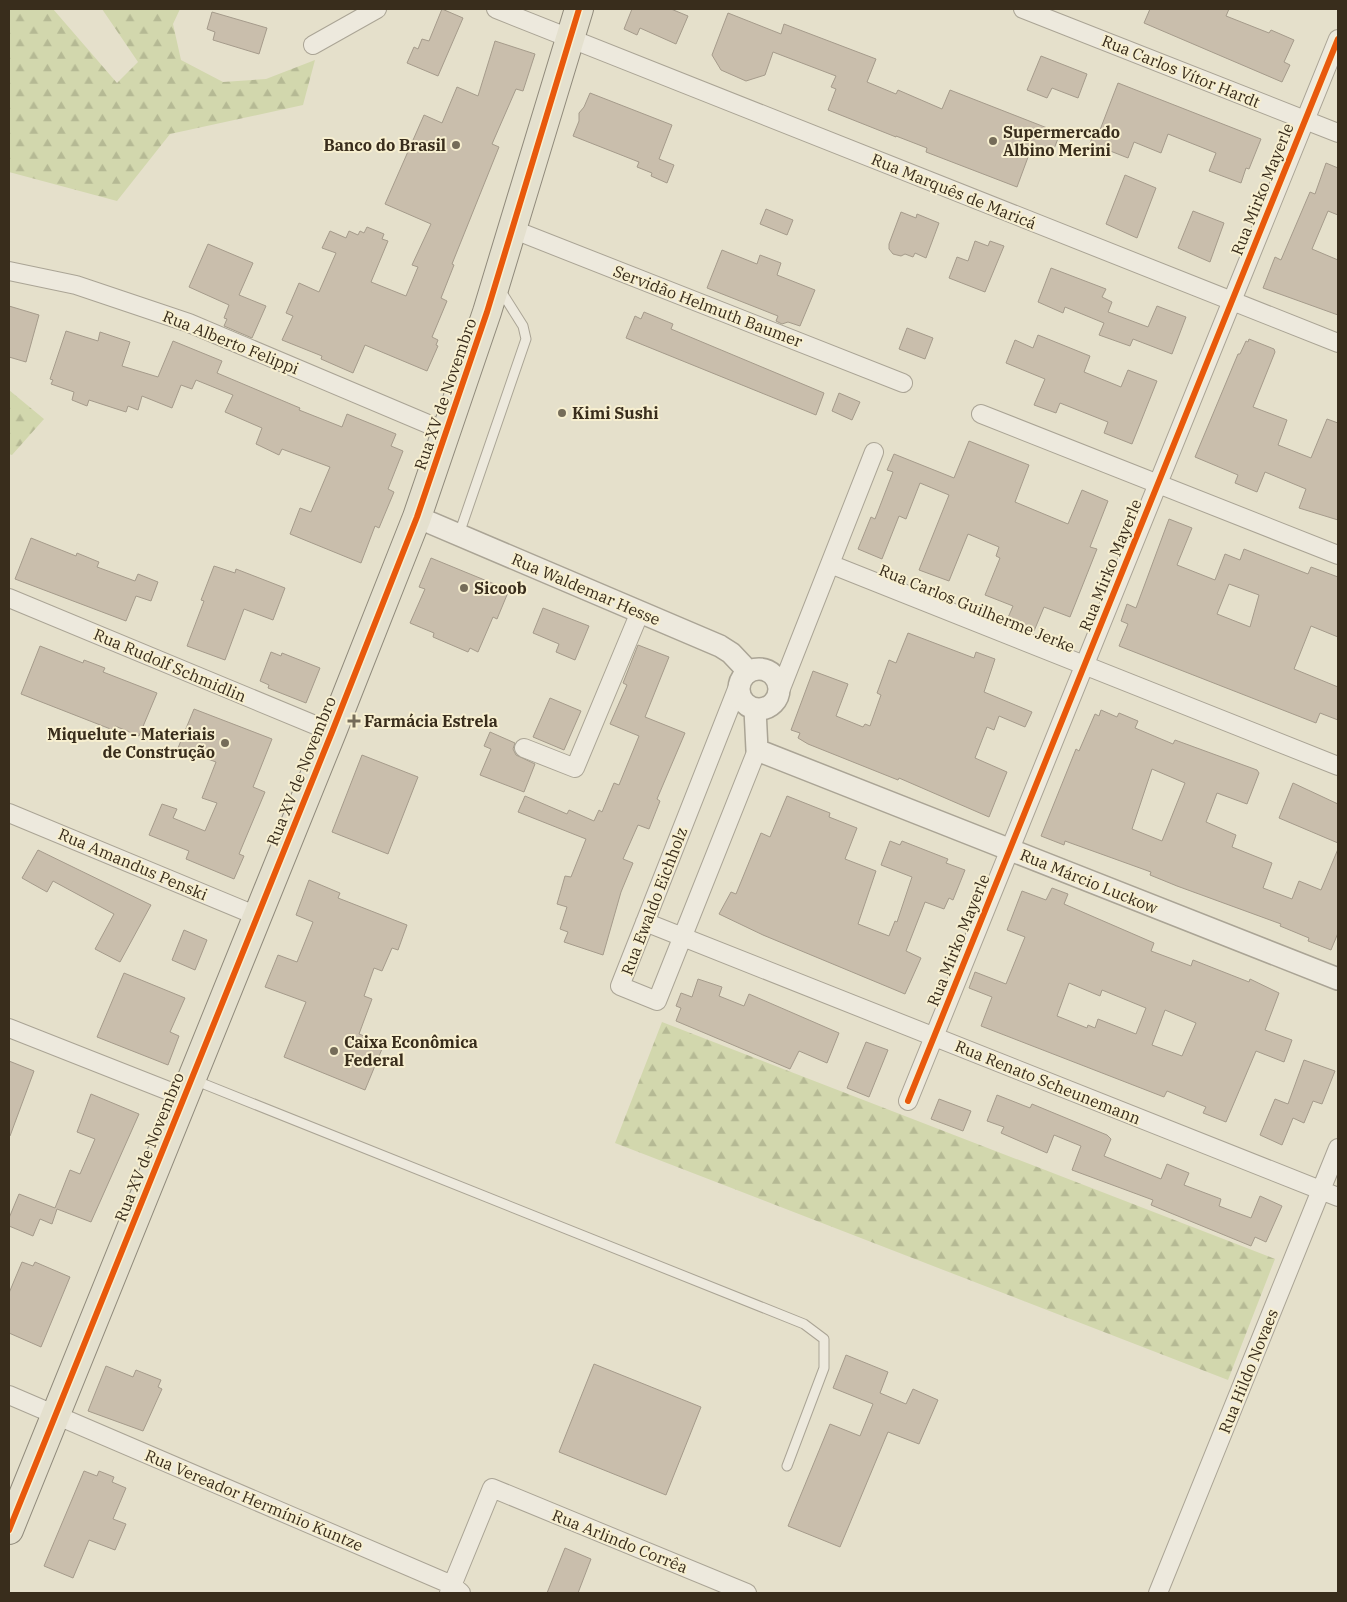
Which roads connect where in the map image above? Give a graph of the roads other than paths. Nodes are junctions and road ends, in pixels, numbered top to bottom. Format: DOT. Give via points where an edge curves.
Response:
graph roads {
  1 [pos="377,9"];
  2 [pos="496,9"];
  3 [pos="580,9"];
  4 [pos="1023,9"];
  5 [pos="569,39"];
  6 [pos="1338,39"];
  7 [pos="313,45"];
  8 [pos="1305,120"];
  9 [pos="1338,133"];
  10 [pos="512,230"];
  11 [pos="9,272"];
  12 [pos="496,283"];
  13 [pos="1232,301"];
  14 [pos="1338,343"];
  15 [pos="903,383"];
  16 [pos="981,414"];
  17 [pos="447,432"];
  18 [pos="874,452"];
  19 [pos="1158,484"];
  20 [pos="417,517"];
  21 [pos="458,535"];
  22 [pos="1338,554"];
  23 [pos="830,564"];
  24 [pos="9,598"];
  25 [pos="640,612"];
  26 [pos="1084,665"];
  27 [pos="743,678"];
  28 [pos="778,696"];
  29 [pos="755,709"];
  30 [pos="332,732"];
  31 [pos="524,748"];
  32 [pos="756,750"];
  33 [pos="1338,766"];
  34 [pos="9,813"];
  35 [pos="1010,850"];
  36 [pos="257,916"];
  37 [pos="645,922"];
  38 [pos="682,937"];
  39 [pos="1338,980"];
  40 [pos="9,1028"];
  41 [pos="934,1037"];
  42 [pos="188,1088"];
  43 [pos="908,1101"];
  44 [pos="1338,1148"];
  45 [pos="1321,1190"];
  46 [pos="1338,1197"];
  47 [pos="9,1395"];
  48 [pos="55,1415"];
  49 [pos="787,1466"];
  50 [pos="9,1530"];
  51 [pos="454,1590"];
  52 [pos="747,1593"];
  53 [pos="1158,1593"];
  1 -- 7 [label="street"];
  2 -- 5 [label="street, Rua Marquês de Maricá"];
  3 -- 5 [label="main road, Rua XV de Novembro"];
  4 -- 8 [label="street, Rua Carlos Vítor Hardt"];
  5 -- 10 [label="main road, Rua XV de Novembro"];
  5 -- 13 [label="street, Rua Marquês de Maricá"];
  6 -- 8 [label="street, Rua Mirko Mayerle"];
  8 -- 9 [label="street, Rua Carlos Vítor Hardt"];
  8 -- 13 [label="street, Rua Mirko Mayerle"];
  10 -- 12 [label="main road, Rua XV de Novembro"];
  10 -- 15 [label="street, Servidão Helmuth Baumer"];
  11 -- 17 [label="street, Rua Alberto Felippi" via="76,285 150,309"];
  12 -- 17 [label="main road, Rua XV de Novembro"];
  12 -- 21 [label="lane" via="523,326 526,339"];
  13 -- 14 [label="street, Rua Marquês de Maricá"];
  13 -- 19 [label="street, Rua Mirko Mayerle"];
  16 -- 19 [label="street"];
  17 -- 20 [label="main road, Rua XV de Novembro"];
  18 -- 23 [label="street"];
  19 -- 22 [label="street"];
  19 -- 26 [label="street, Rua Mirko Mayerle"];
  20 -- 21 [label="street, Rua Waldemar Hesse"];
  20 -- 30 [label="main road, Rua XV de Novembro"];
  21 -- 25 [label="street, Rua Waldemar Hesse"];
  23 -- 26 [label="street, Rua Carlos Guilherme Jerke"];
  23 -- 28 [label="street"];
  24 -- 30 [label="street, Rua Rudolf Schmidlin"];
  25 -- 27 [label="street, Rua Waldemar Hesse" via="731,652"];
  25 -- 31 [label="street" via="576,768"];
  26 -- 33 [label="street, Rua Carlos Guilherme Jerke"];
  26 -- 35 [label="street, Rua Mirko Mayerle"];
  27 -- 28 [label="street" via="760,668 772,673 779,684"];
  27 -- 29 [label="street" via="738,691 744,703"];
  27 -- 37 [label="street, Rua Ewaldo Eichholz"];
  28 -- 29 [label="street" via="769,707"];
  29 -- 32 [label="street, Rua Ewaldo Eichholz"];
  30 -- 36 [label="main road, Rua XV de Novembro"];
  32 -- 35 [label="street, Rua Márcio Luckow"];
  32 -- 38 [label="street, Rua Ewaldo Eichholz"];
  34 -- 36 [label="street, Rua Amandus Penski"];
  35 -- 39 [label="street, Rua Márcio Luckow"];
  35 -- 41 [label="street, Rua Mirko Mayerle"];
  36 -- 42 [label="main road, Rua XV de Novembro"];
  37 -- 38 [label="street, Rua Renato Scheunemann"];
  37 -- 38 [label="street, Rua Ewaldo Eichholz" via="620,986 657,1001"];
  38 -- 41 [label="street, Rua Renato Scheunemann"];
  40 -- 42 [label="street"];
  41 -- 43 [label="street, Rua Mirko Mayerle"];
  41 -- 45 [label="street, Rua Renato Scheunemann"];
  42 -- 48 [label="main road, Rua XV de Novembro"];
  42 -- 49 [label="lane" via="804,1324 824,1340 824,1368"];
  44 -- 45 [label="street, Rua Hildo Novaes"];
  45 -- 46 [label="street, Rua Renato Scheunemann"];
  45 -- 53 [label="street, Rua Hildo Novaes"];
  47 -- 48 [label="street, Rua Vereador Hermínio Kuntze"];
  48 -- 50 [label="main road, Rua XV de Novembro"];
  48 -- 51 [label="street, Rua Vereador Hermínio Kuntze"];
  51 -- 52 [label="street, Rua Arlindo Corrêa" via="492,1488"];
}
